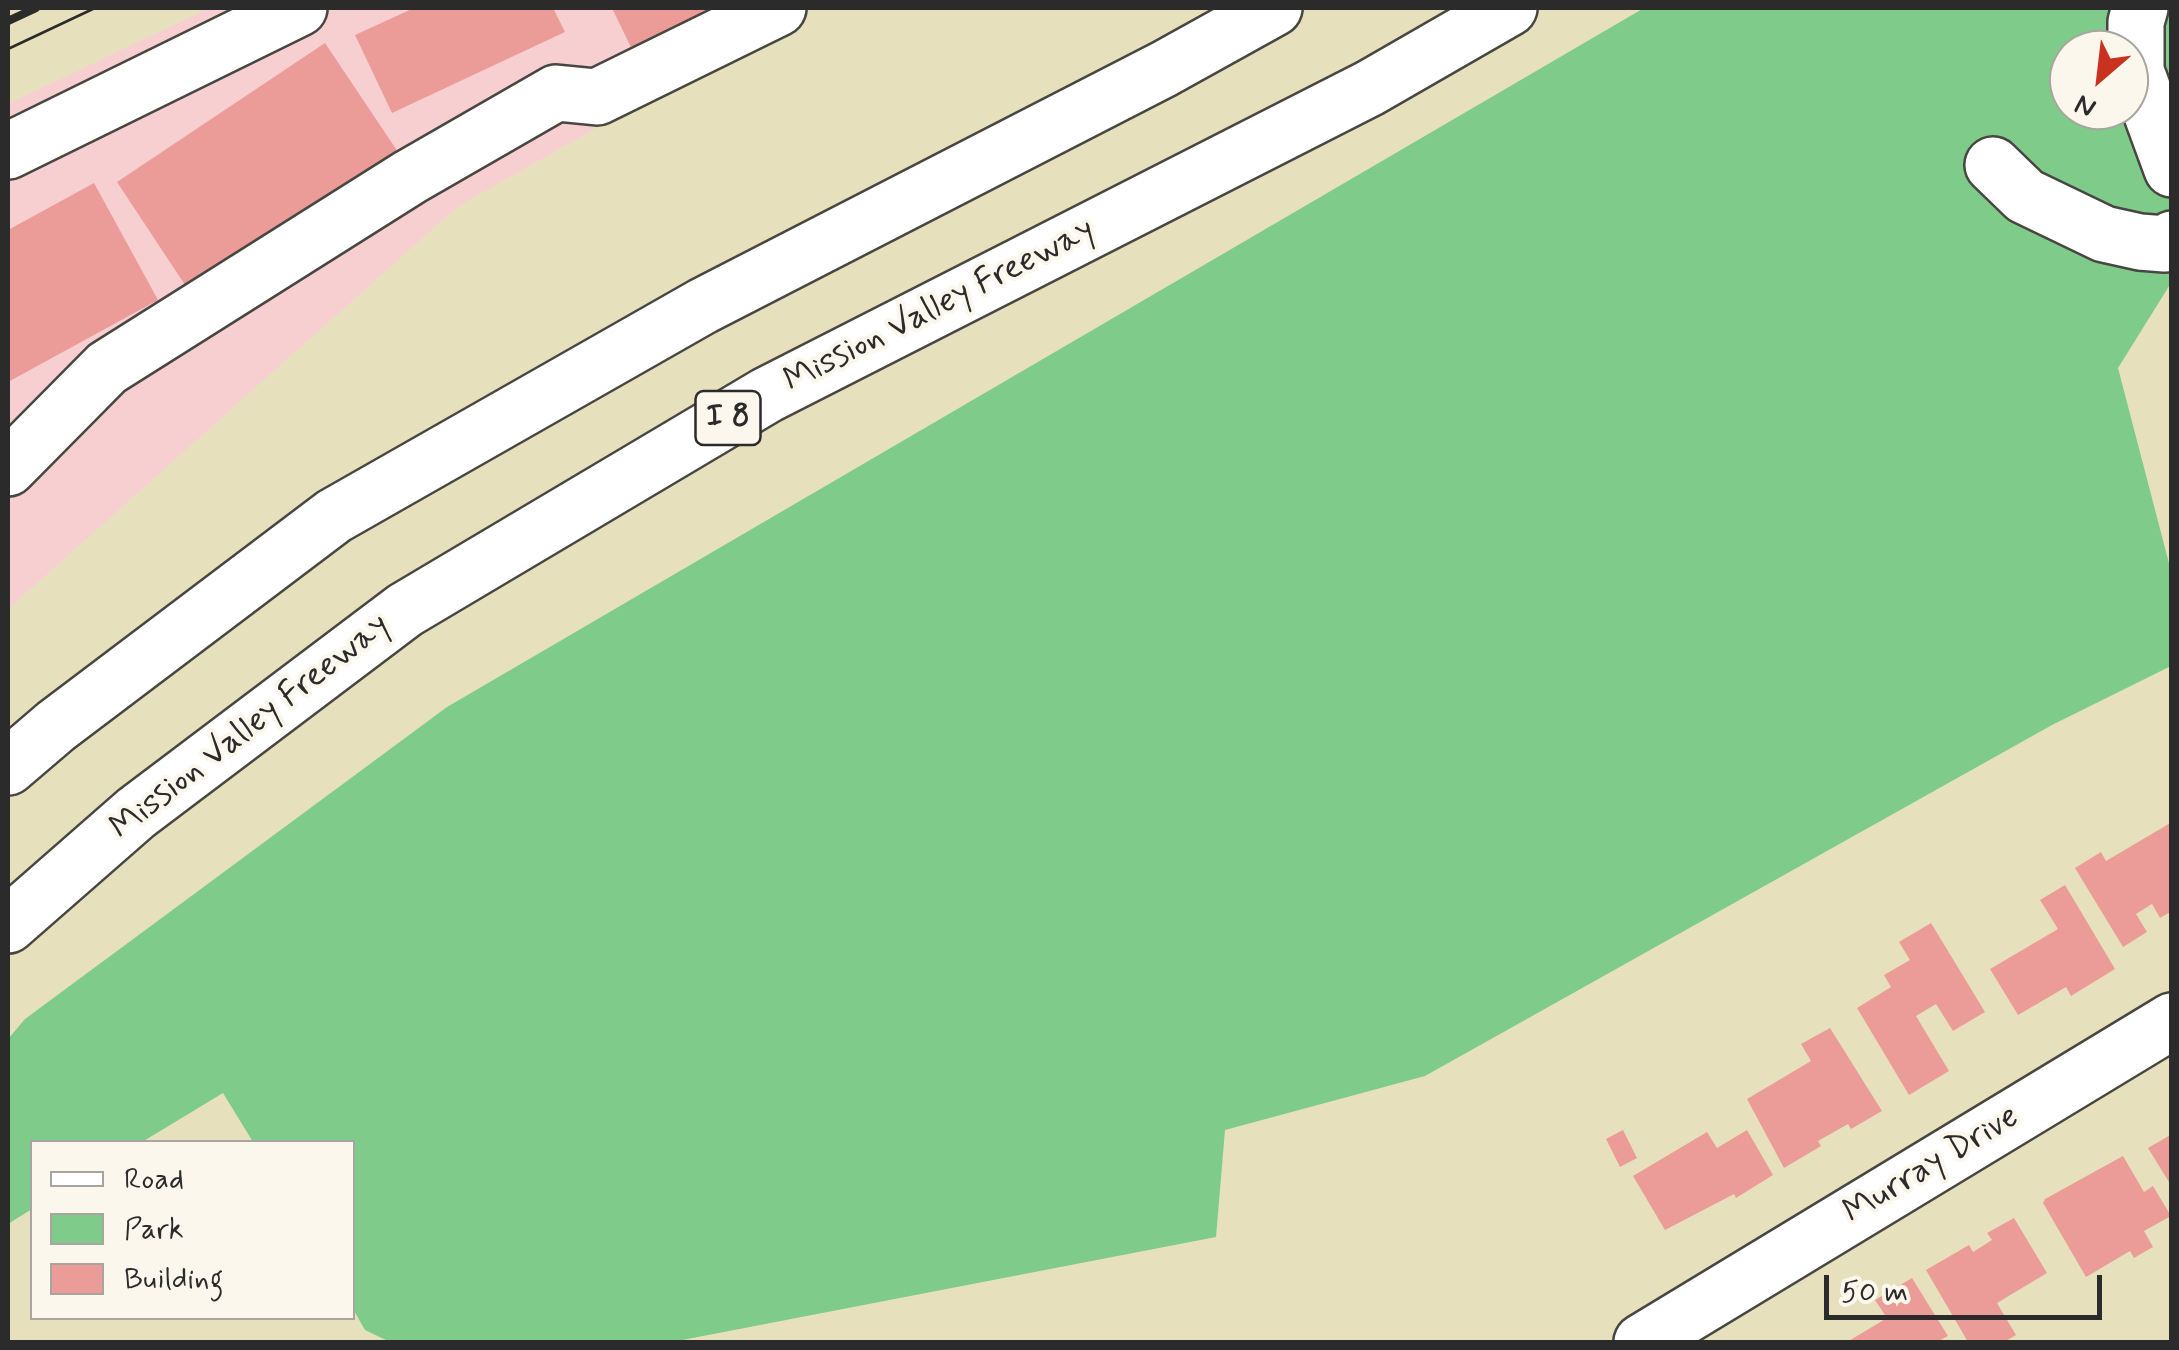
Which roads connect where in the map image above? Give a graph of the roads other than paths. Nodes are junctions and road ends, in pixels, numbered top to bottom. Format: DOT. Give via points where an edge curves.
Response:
graph roads {
  1 [pos="298,8"];
  2 [pos="778,8"];
  3 [pos="1274,8"];
  4 [pos="1509,8"];
  5 [pos="2140,8"];
  6 [pos="722,20"];
  7 [pos="8,151"];
  8 [pos="1993,164"];
  9 [pos="2172,169"];
  10 [pos="2172,239"];
  11 [pos="8,468"];
  12 [pos="8,767"];
  13 [pos="8,925"];
  14 [pos="2172,1021"];
  15 [pos="1642,1342"];
  1 -- 7 [label="main road"];
  2 -- 6 [label="main road"];
  3 -- 12 [label="main road" via="703,306 334,516"];
  4 -- 13 [label="main road, Mission Valley Freeway / I 8" via="1370,88 767,395 405,610 136,813"];
  5 -- 9 [label="main road" via="2136,71"];
  6 -- 11 [label="main road" via="597,97 556,93 410,177 107,368"];
  8 -- 10 [label="main road" via="2025,196 2104,234 2165,244"];
  14 -- 15 [label="main road, Murray Drive"];
}
